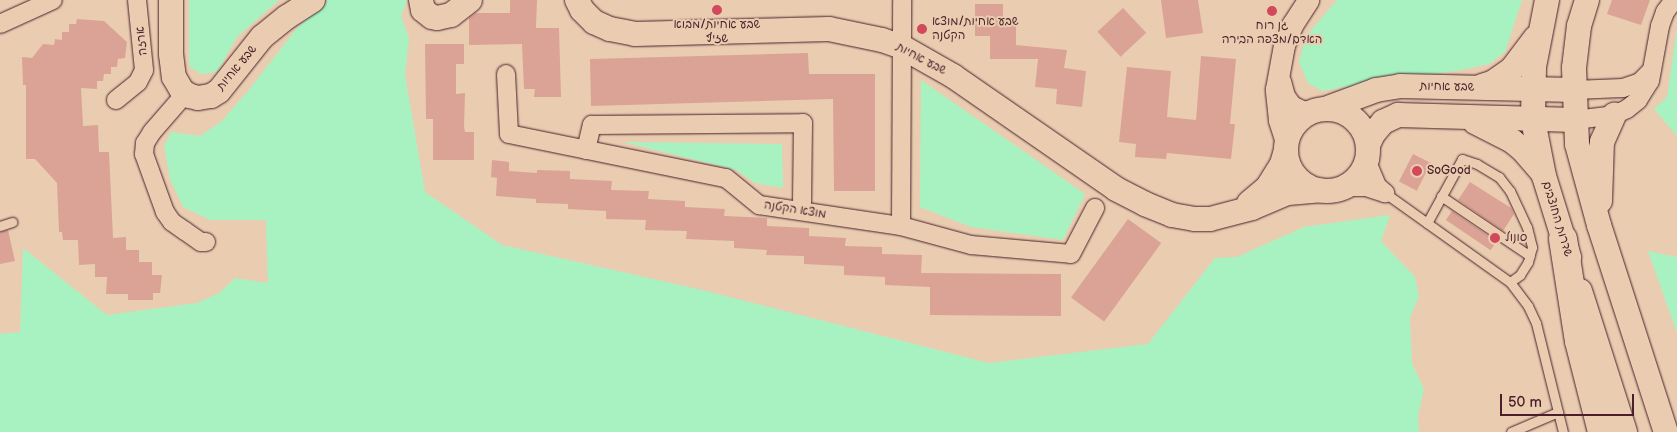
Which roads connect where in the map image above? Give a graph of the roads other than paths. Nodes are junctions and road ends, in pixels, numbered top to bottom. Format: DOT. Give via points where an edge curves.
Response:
graph roads {
  1 [pos="53,0"];
  2 [pos="137,0"];
  3 [pos="171,0"];
  4 [pos="313,0"];
  5 [pos="421,0"];
  6 [pos="470,0"];
  7 [pos="577,0"];
  8 [pos="902,0"];
  9 [pos="1308,0"];
  10 [pos="1546,0"];
  11 [pos="1587,0"];
  12 [pos="1674,0"];
  13 [pos="0,24"];
  14 [pos="1539,32"];
  15 [pos="902,47"];
  16 [pos="1280,66"];
  17 [pos="1653,68"];
  18 [pos="506,74"];
  19 [pos="1479,87"];
  20 [pos="1533,89"];
  21 [pos="1574,90"];
  22 [pos="185,94"];
  23 [pos="116,100"];
  24 [pos="1318,110"];
  25 [pos="1456,115"];
  26 [pos="1614,115"];
  27 [pos="1533,120"];
  28 [pos="1575,120"];
  29 [pos="1286,146"];
  30 [pos="586,150"];
  31 [pos="1368,154"];
  32 [pos="1544,176"];
  33 [pos="1345,186"];
  34 [pos="1320,190"];
  35 [pos="1385,193"];
  36 [pos="1441,196"];
  37 [pos="1095,208"];
  38 [pos="802,211"];
  39 [pos="1238,212"];
  40 [pos="12,222"];
  41 [pos="1426,223"];
  42 [pos="0,226"];
  43 [pos="901,226"];
  44 [pos="1599,226"];
  45 [pos="1563,239"];
  46 [pos="206,242"];
  47 [pos="1530,256"];
  48 [pos="1510,282"];
  49 [pos="1558,412"];
  50 [pos="1511,432"];
  51 [pos="1563,432"];
  52 [pos="1602,432"];
  53 [pos="1625,432"];
  54 [pos="1666,432"];
  1 -- 13 [label="street"];
  2 -- 23 [label="street, ארזה" via="144,70 138,82"];
  3 -- 22 [label="main road" via="172,66 176,82"];
  4 -- 22 [label="main road, שבע אחיות" via="262,37 219,91 202,98"];
  5 -- 6 [label="main road" via="423,10 437,18 450,16"];
  7 -- 15 [label="main road, שבע אחיות" via="594,22 635,34 828,29"];
  8 -- 15 [label="street"];
  9 -- 16 [label="street" via="1292,25"];
  10 -- 14 [label="main road, שדרות החוצבים"];
  11 -- 21 [label="main road" via="1576,46"];
  12 -- 17 [label="street" via="1660,26"];
  14 -- 19 [label="main road" via="1512,69 1492,83"];
  14 -- 20 [label="main road, שדרות החוצבים"];
  15 -- 39 [label="main road, שבע אחיות" via="954,76 1116,188 1145,204 1196,219"];
  15 -- 43 [label="street"];
  16 -- 24 [label="street" via="1284,96 1291,106 1304,112"];
  16 -- 29 [label="street" via="1276,106"];
  17 -- 21 [label="street" via="1634,85 1609,90"];
  17 -- 26 [label="street" via="1650,82 1638,100"];
  18 -- 30 [label="street, מוצא הקטנה" via="509,134"];
  19 -- 20 [label="main road, שבע אחיות"];
  19 -- 24 [label="main road, שבע אחיות" via="1384,88"];
  20 -- 21 [label="main road, שבע אחיות"];
  20 -- 27 [label="main road, שדרות החוצבים"];
  21 -- 28 [label="main road"];
  22 -- 46 [label="street" via="152,132 144,154 160,201 172,222 201,242"];
  24 -- 29 [label="main road" via="1300,119 1291,130"];
  24 -- 31 [label="main road" via="1335,109 1354,118 1361,126"];
  25 -- 27 [label="main road"];
  25 -- 31 [label="main road" via="1391,117 1373,134"];
  25 -- 32 [label="main road" via="1512,141 1533,160"];
  26 -- 28 [label="street"];
  26 -- 44 [label="main road" via="1602,142"];
  27 -- 28 [label="main road"];
  27 -- 32 [label="main road, שדרות החוצבים"];
  28 -- 44 [label="main road" via="1583,172"];
  29 -- 34 [label="main road" via="1287,161 1299,180"];
  29 -- 39 [label="main road, שבע אחיות" via="1282,164 1267,188"];
  30 -- 38 [label="street, מוצא הקטנה" via="726,178 759,205"];
  30 -- 38 [label="street" via="592,125 803,123"];
  31 -- 33 [label="main road" via="1358,177"];
  31 -- 35 [label="street" via="1375,183"];
  32 -- 45 [label="main road, שדרות החוצבים"];
  33 -- 34 [label="main road"];
  33 -- 35 [label="street" via="1354,185"];
  34 -- 39 [label="main road, שבע אחיות" via="1288,192"];
  35 -- 41 [label="lane"];
  36 -- 41 [label="lane"];
  36 -- 47 [label="lane"];
  36 -- 47 [label="lane" via="1462,159 1499,177 1510,191 1526,227 1532,247"];
  37 -- 43 [label="street, מוצא הקטנה" via="1071,254 971,245"];
  38 -- 43 [label="street, מוצא הקטנה"];
  40 -- 42 [label="lane"];
  41 -- 48 [label="lane"];
  44 -- 54 [label="main road"];
  45 -- 52 [label="highway" via="1578,341"];
  45 -- 53 [label="main road, שדרות החוצבים"];
  47 -- 48 [label="lane" via="1520,275"];
  48 -- 49 [label="lane" via="1536,323"];
  49 -- 50 [label="lane"];
  49 -- 51 [label="lane"];
}
